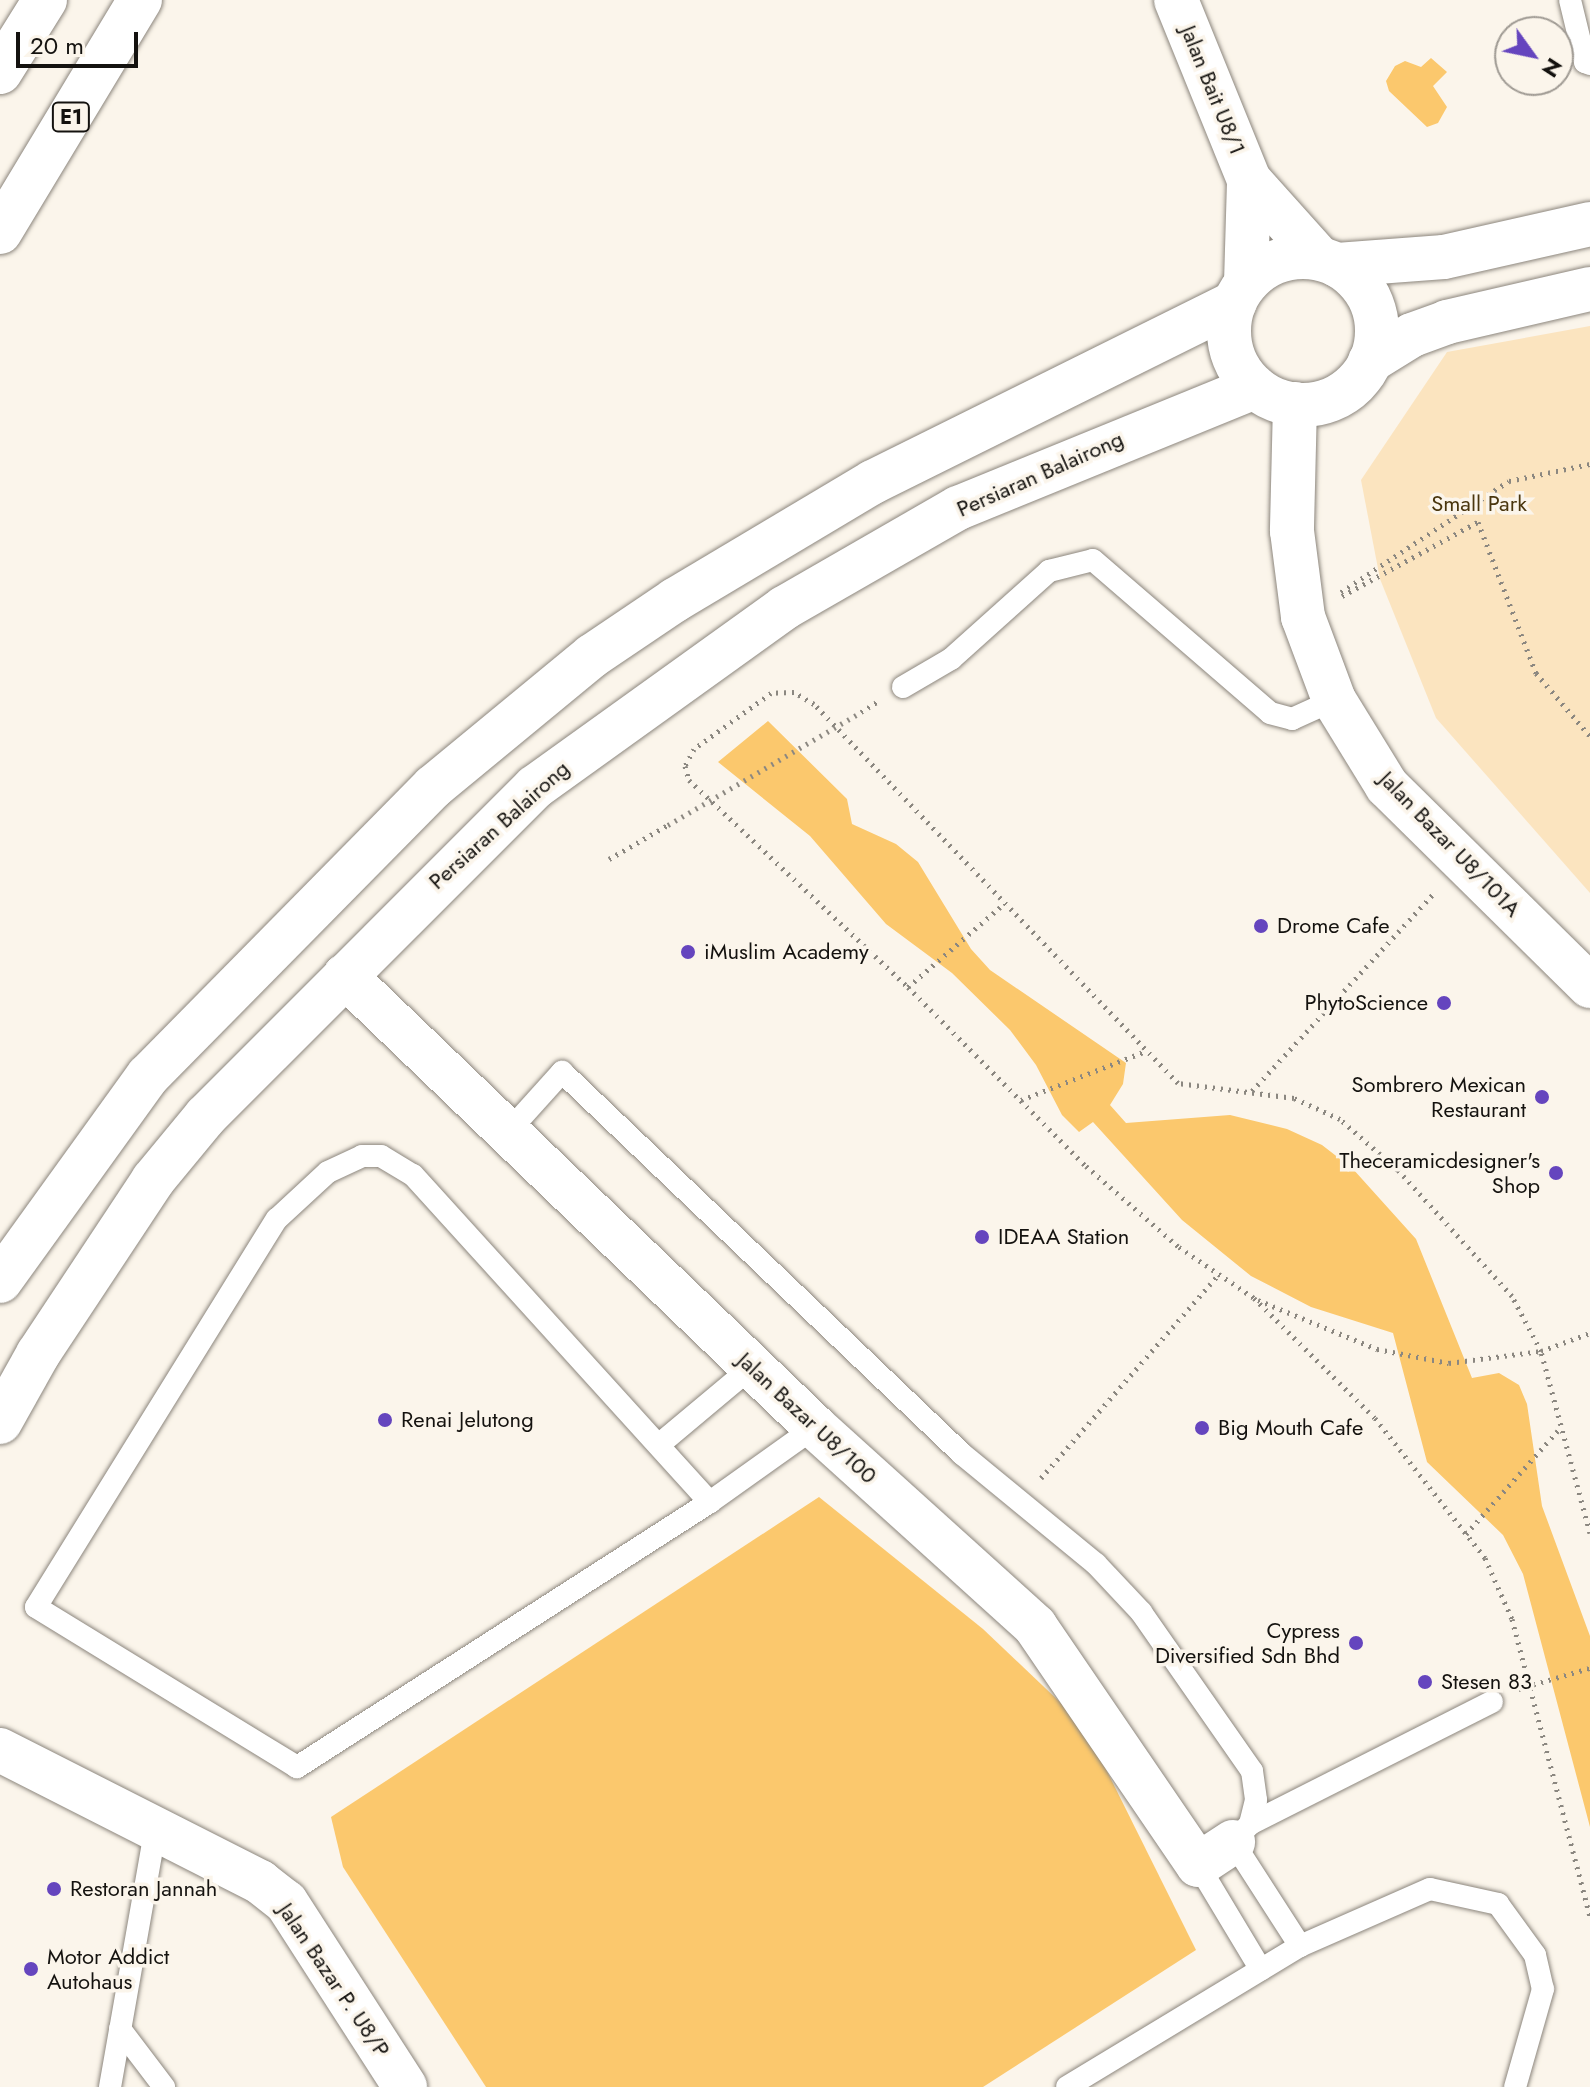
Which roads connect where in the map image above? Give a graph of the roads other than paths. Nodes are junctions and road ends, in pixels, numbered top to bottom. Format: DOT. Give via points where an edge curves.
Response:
graph roads {
  1 [pos="45,0"];
  2 [pos="140,0"];
  3 [pos="1176,0"];
  4 [pos="1570,0"];
  5 [pos="1590,64"];
  6 [pos="0,72"];
  7 [pos="1249,180"];
  8 [pos="1590,224"];
  9 [pos="0,232"];
  10 [pos="1328,261"];
  11 [pos="1590,289"];
  12 [pos="1240,293"];
  13 [pos="1370,361"];
  14 [pos="1254,387"];
  15 [pos="1295,404"];
  16 [pos="903,687"];
  17 [pos="1334,700"];
  18 [pos="345,976"];
  19 [pos="1590,986"];
  20 [pos="508,1132"];
  21 [pos="0,1281"];
  22 [pos="752,1367"];
  23 [pos="0,1422"];
  24 [pos="815,1427"];
  25 [pos="661,1443"];
  26 [pos="710,1502"];
  27 [pos="1492,1702"];
  28 [pos="0,1750"];
  29 [pos="156,1827"];
  30 [pos="1227,1843"];
  31 [pos="1300,1946"];
  32 [pos="1261,1970"];
  33 [pos="120,2029"];
  34 [pos="110,2087"];
  35 [pos="164,2087"];
  36 [pos="405,2087"];
  37 [pos="1067,2087"];
  38 [pos="1515,2087"];
  1 -- 6 [label="main road"];
  2 -- 9 [label="main road, E1"];
  3 -- 7 [label="main road, Jalan Bait U8/1"];
  4 -- 5 [label="lane" via="1585,62"];
  7 -- 10 [label="main road, Jalan Bait U8/1"];
  7 -- 12 [label="main road, Jalan Bait U8/1"];
  8 -- 10 [label="main road" via="1444,257"];
  10 -- 12 [label="main road" via="1279,260"];
  10 -- 13 [label="main road" via="1368,296 1376,340"];
  11 -- 13 [label="main road" via="1447,322 1412,335"];
  12 -- 14 [label="main road" via="1230,347"];
  12 -- 21 [label="main road" via="873,482 592,656 433,787 148,1076"];
  13 -- 15 [label="main road" via="1340,395"];
  14 -- 15 [label="main road"];
  14 -- 18 [label="main road, Persiaran Balairong" via="958,508 784,608 535,787"];
  15 -- 17 [label="main road, Jalan Bazar U8/101A" via="1292,531 1303,617"];
  16 -- 17 [label="lane" via="951,659 1049,571 1093,560 1270,713 1292,719"];
  17 -- 19 [label="main road, Jalan Bazar U8/101A" via="1387,786"];
  18 -- 20 [label="main road, Jalan Bazar U8/100"];
  18 -- 23 [label="main road, Persiaran Balairong" via="206,1116 153,1180 38,1354"];
  20 -- 22 [label="main road, Jalan Bazar U8/100"];
  20 -- 30 [label="lane" via="562,1072 962,1454 1096,1564 1141,1612 1252,1771 1256,1800"];
  22 -- 24 [label="main road, Jalan Bazar U8/100"];
  22 -- 25 [label="lane"];
  24 -- 26 [label="lane"];
  24 -- 30 [label="main road, Jalan Bazar U8/100" via="1035,1626"];
  25 -- 26 [label="lane"];
  25 -- 26 [label="lane" via="413,1175 381,1156 353,1158 328,1172 277,1219 36,1607 297,1767"];
  27 -- 30 [label="lane"];
  28 -- 29 [label="main road, Jalan Bazar P. U8/P"];
  29 -- 33 [label="lane"];
  29 -- 36 [label="main road, Jalan Bazar P. U8/P" via="260,1882 286,1902"];
  30 -- 31 [label="lane"];
  30 -- 32 [label="lane"];
  31 -- 32 [label="lane"];
  31 -- 38 [label="lane" via="1430,1889 1498,1904 1535,1955 1543,1989"];
  32 -- 37 [label="lane"];
  33 -- 34 [label="lane"];
  33 -- 35 [label="lane"];
}
